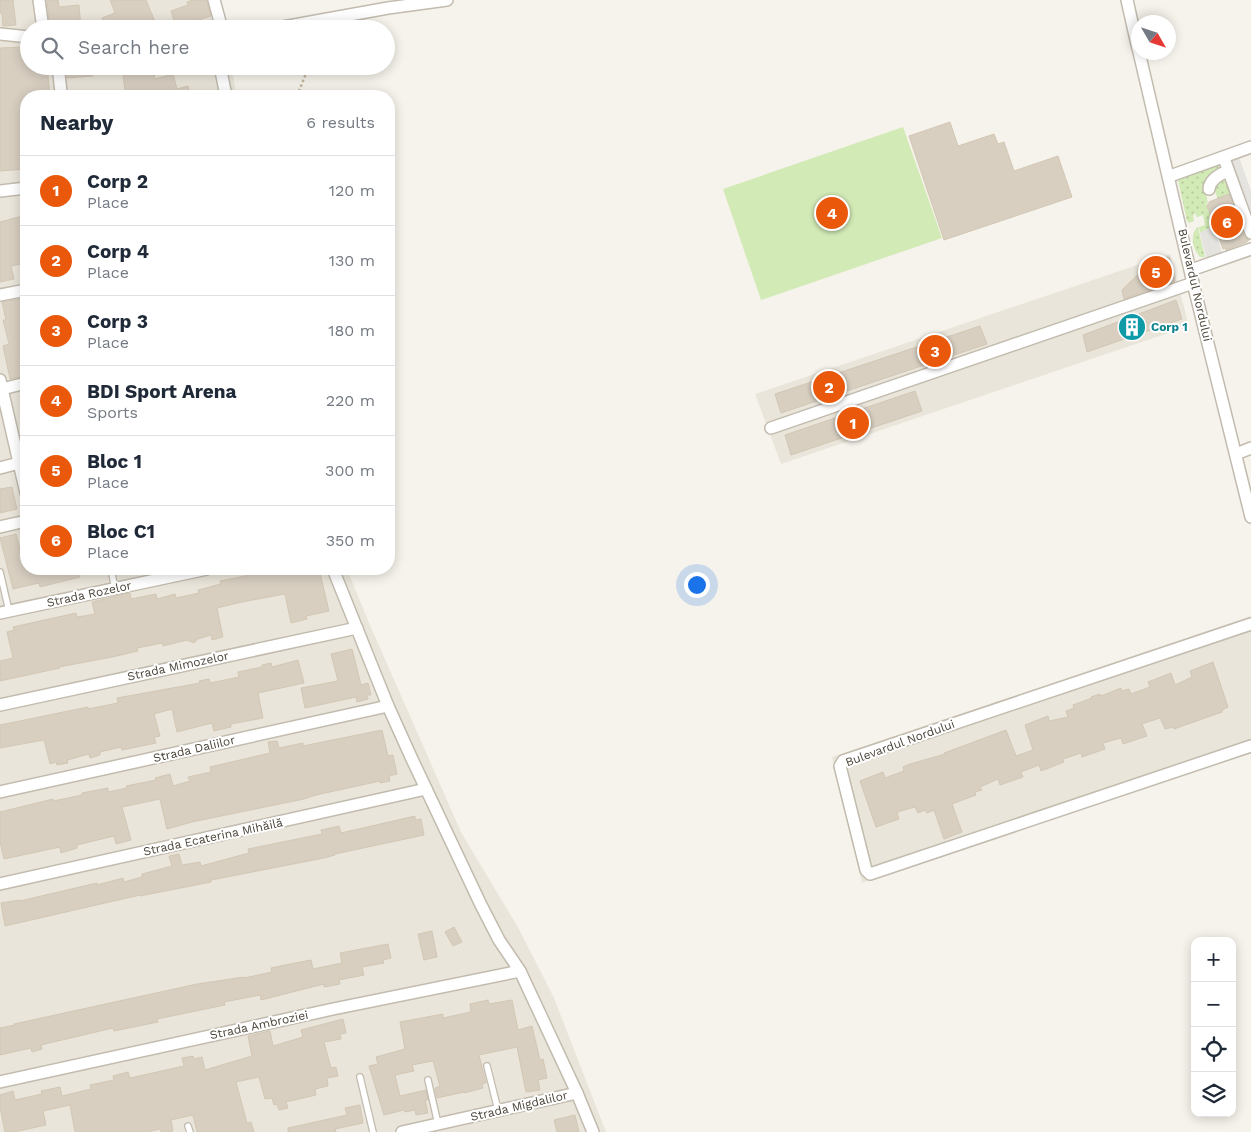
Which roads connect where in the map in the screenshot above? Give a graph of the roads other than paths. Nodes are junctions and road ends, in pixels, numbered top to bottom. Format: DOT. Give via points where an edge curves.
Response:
graph roads {
  1 [pos="39,0"];
  2 [pos="214,0"];
  3 [pos="447,0"];
  4 [pos="1127,0"];
  5 [pos="1131,17"];
  6 [pos="42,20"];
  7 [pos="220,20"];
  8 [pos="322,20"];
  9 [pos="0,34"];
  10 [pos="20,36"];
  11 [pos="1141,60"];
  12 [pos="59,75"];
  13 [pos="222,75"];
  14 [pos="61,90"];
  15 [pos="225,90"];
  16 [pos="1251,147"];
  17 [pos="1170,176"];
  18 [pos="20,189"];
  19 [pos="1209,189"];
  20 [pos="0,191"];
  21 [pos="1251,233"];
  22 [pos="1251,249"];
  23 [pos="1191,270"];
  24 [pos="1193,283"];
  25 [pos="20,291"];
  26 [pos="0,295"];
  27 [pos="20,383"];
  28 [pos="1,385"];
  29 [pos="771,428"];
  30 [pos="1251,448"];
  31 [pos="1236,454"];
  32 [pos="19,463"];
  33 [pos="20,467"];
  34 [pos="0,468"];
  35 [pos="1251,517"];
  36 [pos="20,522"];
  37 [pos="0,527"];
  38 [pos="0,572"];
  39 [pos="112,575"];
  40 [pos="162,575"];
  41 [pos="335,575"];
  42 [pos="115,589"];
  43 [pos="5,612"];
  44 [pos="1251,624"];
  45 [pos="357,628"];
  46 [pos="0,705"];
  47 [pos="388,706"];
  48 [pos="1251,746"];
  49 [pos="426,789"];
  50 [pos="0,792"];
  51 [pos="0,884"];
  52 [pos="520,971"];
  53 [pos="487,1066"];
  54 [pos="360,1077"];
  55 [pos="428,1080"];
  56 [pos="0,1082"];
  57 [pos="577,1093"];
  58 [pos="498,1110"];
  59 [pos="432,1127"];
  60 [pos="373,1132"];
  61 [pos="402,1132"];
  62 [pos="593,1132"];
  1 -- 6 [label="street"];
  2 -- 7 [label="street"];
  3 -- 8 [label="street"];
  4 -- 5 [label="street, Bulevardul Nordului"];
  9 -- 10 [label="street"];
  11 -- 17 [label="street, Bulevardul Nordului"];
  12 -- 14 [label="street"];
  13 -- 15 [label="street"];
  16 -- 17 [label="street"];
  17 -- 23 [label="street, Bulevardul Nordului"];
  18 -- 20 [label="street"];
  19 -- 21 [label="street" via="1227,166"];
  22 -- 23 [label="street"];
  23 -- 24 [label="street, Bulevardul Nordului"];
  24 -- 29 [label="street"];
  24 -- 31 [label="street, Bulevardul Nordului"];
  25 -- 26 [label="street"];
  27 -- 28 [label="street"];
  28 -- 32 [label="street"];
  30 -- 31 [label="street"];
  31 -- 35 [label="street, Bulevardul Nordului"];
  32 -- 33 [label="street"];
  32 -- 34 [label="street"];
  36 -- 37 [label="street"];
  38 -- 43 [label="lane"];
  39 -- 42 [label="lane"];
  40 -- 42 [label="street, Strada Rozelor"];
  41 -- 45 [label="street"];
  42 -- 43 [label="street, Strada Rozelor"];
  44 -- 48 [label="street, Bulevardul Nordului" via="843,761 840,766 866,870 870,874"];
  45 -- 46 [label="street, Strada Mimozelor"];
  45 -- 47 [label="street"];
  47 -- 49 [label="street"];
  47 -- 50 [label="street, Strada Daliilor"];
  49 -- 51 [label="street, Strada Ecaterina Mihăilă"];
  49 -- 52 [label="street" via="499,940"];
  52 -- 56 [label="street, Strada Ambroziei"];
  52 -- 57 [label="street"];
  53 -- 58 [label="lane"];
  54 -- 60 [label="lane"];
  55 -- 59 [label="lane"];
  57 -- 58 [label="street, Strada Migdalilor"];
  57 -- 62 [label="street"];
  58 -- 59 [label="street, Strada Migdalilor"];
  59 -- 61 [label="street, Strada Migdalilor"];
}
